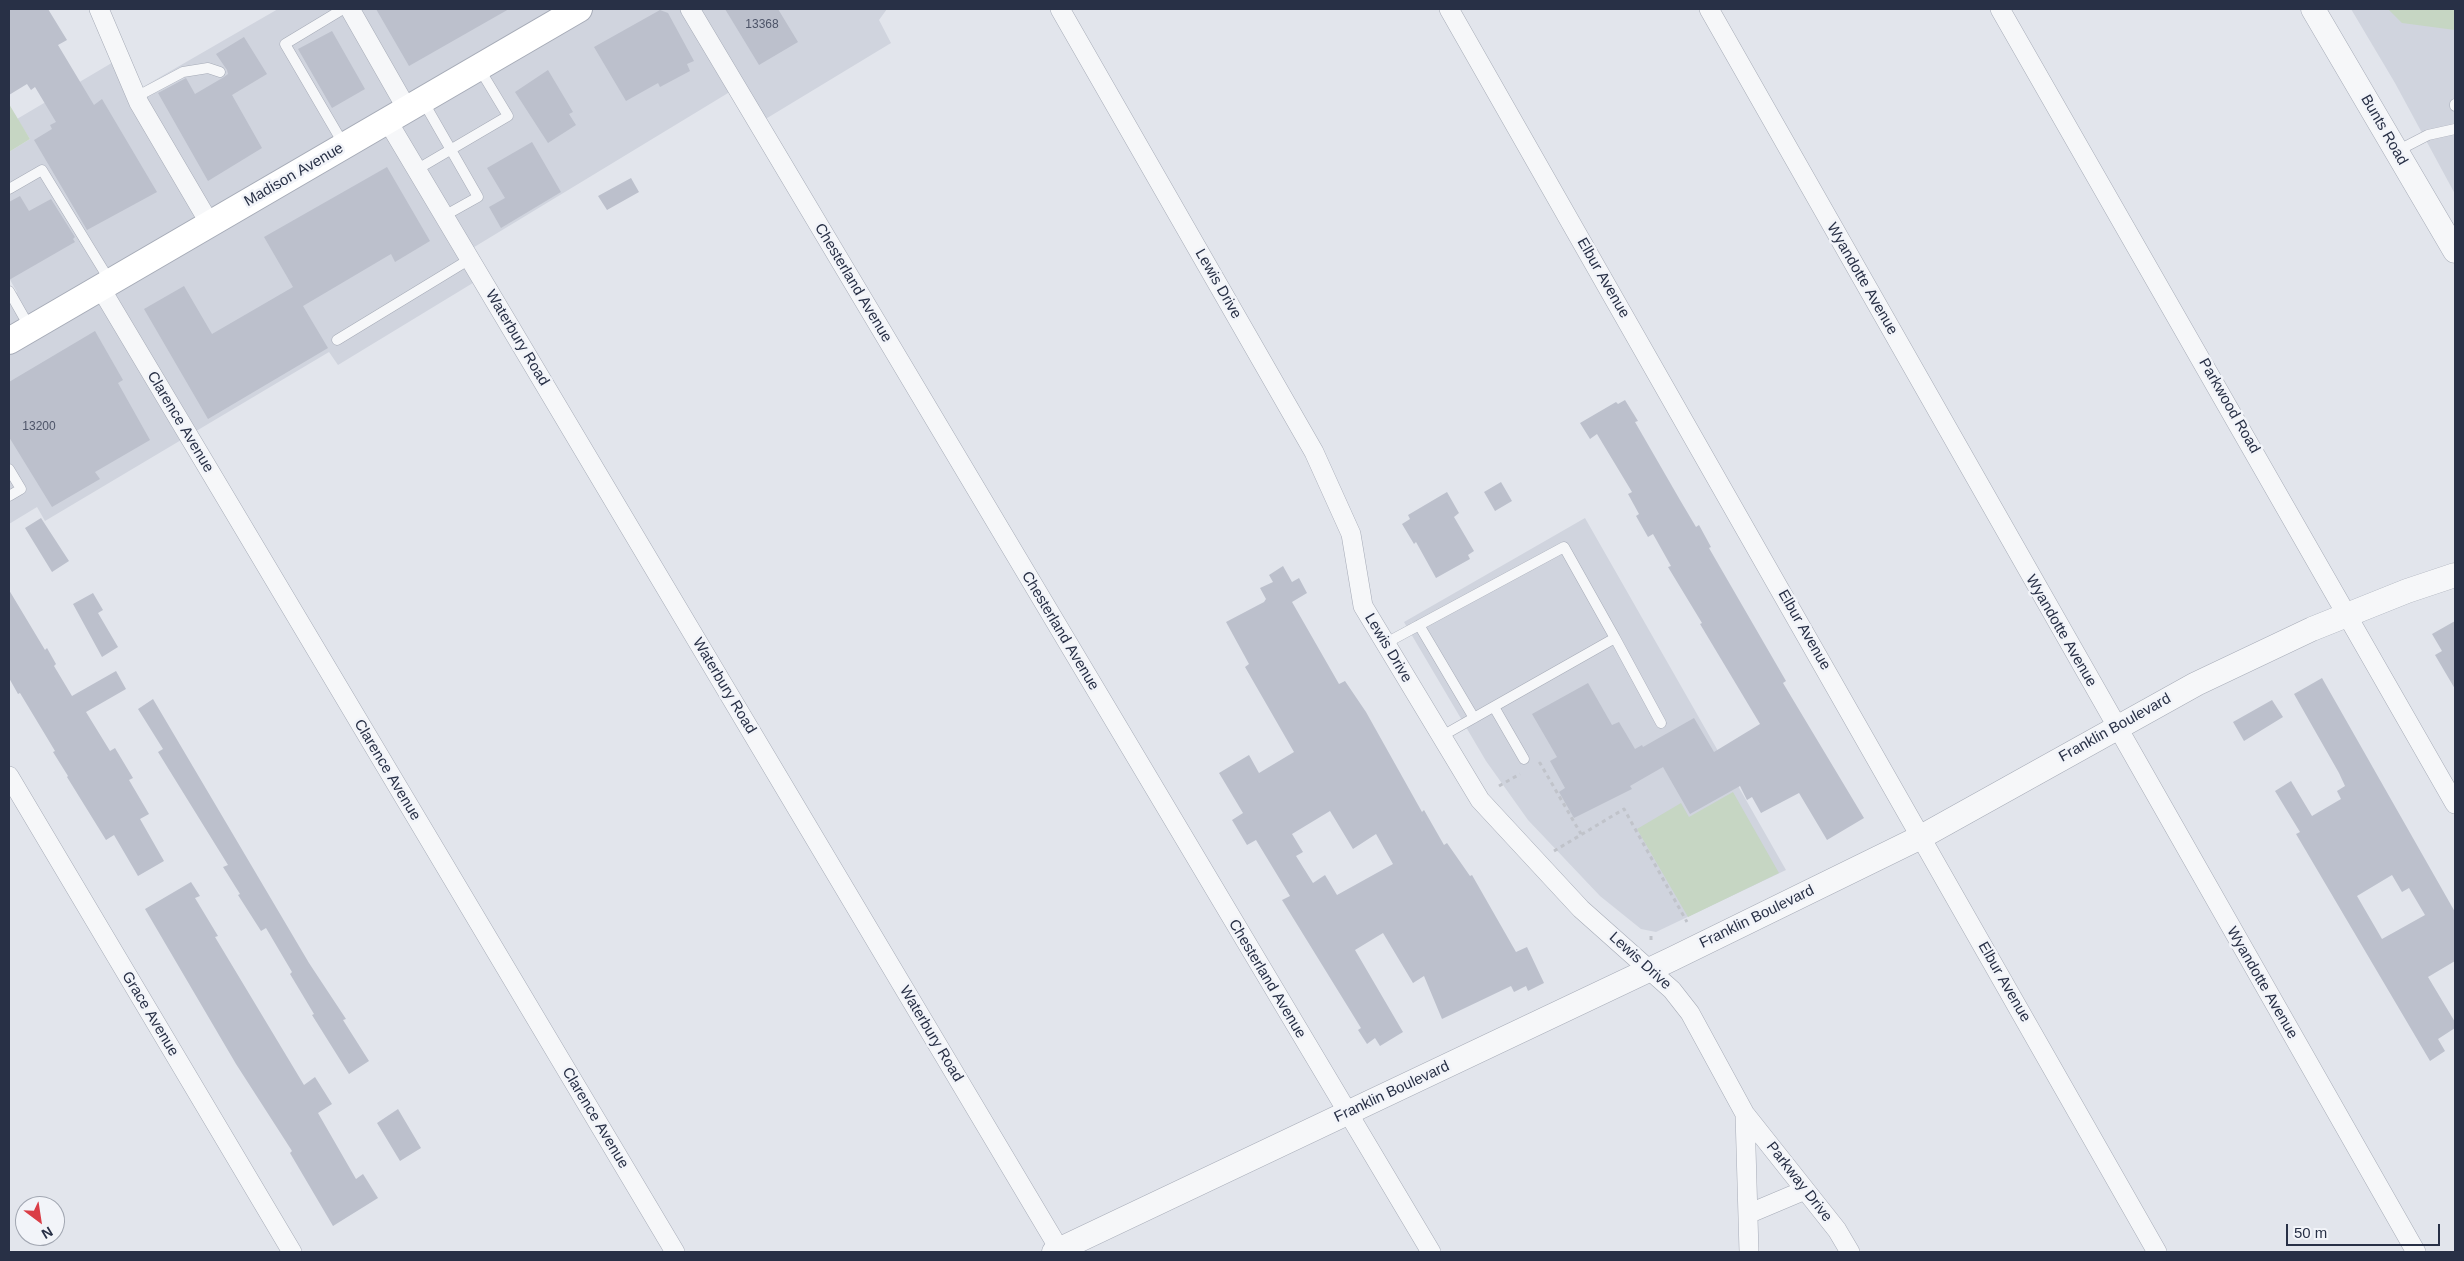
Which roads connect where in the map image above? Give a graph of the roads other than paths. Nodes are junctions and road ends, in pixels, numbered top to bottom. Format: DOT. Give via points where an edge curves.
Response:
graph roads {
  1 [pos="100,9"];
  2 [pos="342,9"];
  3 [pos="350,9"];
  4 [pos="579,9"];
  5 [pos="690,9"];
  6 [pos="1060,9"];
  7 [pos="1449,9"];
  8 [pos="1709,9"];
  9 [pos="2000,9"];
  10 [pos="2313,9"];
  11 [pos="478,67"];
  12 [pos="220,72"];
  13 [pos="136,97"];
  14 [pos="406,110"];
  15 [pos="2455,129"];
  16 [pos="344,145"];
  17 [pos="451,149"];
  18 [pos="2397,151"];
  19 [pos="416,170"];
  20 [pos="9,188"];
  21 [pos="444,216"];
  22 [pos="210,224"];
  23 [pos="2455,252"];
  24 [pos="470,259"];
  25 [pos="105,284"];
  26 [pos="9,291"];
  27 [pos="20,334"];
  28 [pos="337,340"];
  29 [pos="9,469"];
  30 [pos="9,496"];
  31 [pos="2455,575"];
  32 [pos="2349,615"];
  33 [pos="1419,625"];
  34 [pos="1615,638"];
  35 [pos="1386,643"];
  36 [pos="1494,707"];
  37 [pos="1474,718"];
  38 [pos="1661,723"];
  39 [pos="2116,727"];
  40 [pos="1442,736"];
  41 [pos="1524,759"];
  42 [pos="9,776"];
  43 [pos="2455,804"];
  44 [pos="1921,837"];
  45 [pos="1650,969"];
  46 [pos="1347,1113"];
  47 [pos="1745,1114"];
  48 [pos="1805,1190"];
  49 [pos="1748,1214"];
  50 [pos="1058,1251"];
  51 [pos="292,1252"];
  52 [pos="675,1252"];
  53 [pos="1431,1252"];
  54 [pos="1749,1252"];
  55 [pos="1850,1252"];
  56 [pos="2156,1252"];
  57 [pos="2416,1252"];
  1 -- 13 [label="street"];
  2 -- 16 [label="lane" via="285,44"];
  3 -- 14 [label="street, Waterbury Road"];
  4 -- 11 [label="main road, Madison Avenue"];
  5 -- 46 [label="street, Chesterland Avenue"];
  6 -- 35 [label="street, Lewis Drive" via="1314,452 1351,534 1363,606"];
  7 -- 44 [label="street, Elbur Avenue"];
  8 -- 39 [label="street, Wyandotte Avenue"];
  9 -- 32 [label="street, Parkwood Road"];
  10 -- 18 [label="street, Bunts Road"];
  11 -- 14 [label="main road, Madison Avenue"];
  11 -- 17 [label="lane" via="508,116"];
  12 -- 13 [label="lane" via="208,68 183,72"];
  13 -- 22 [label="street"];
  14 -- 16 [label="main road, Madison Avenue"];
  14 -- 17 [label="lane"];
  14 -- 19 [label="street, Waterbury Road"];
  15 -- 18 [label="lane" via="2428,135"];
  16 -- 22 [label="main road, Madison Avenue"];
  17 -- 19 [label="lane"];
  17 -- 21 [label="lane" via="478,197"];
  18 -- 23 [label="street, Bunts Road"];
  19 -- 21 [label="street, Waterbury Road"];
  20 -- 25 [label="lane" via="42,170"];
  21 -- 24 [label="street, Waterbury Road"];
  22 -- 25 [label="main road, Madison Avenue"];
  24 -- 28 [label="lane"];
  24 -- 50 [label="street, Waterbury Road"];
  25 -- 27 [label="main road, Madison Avenue"];
  25 -- 52 [label="street, Clarence Avenue"];
  26 -- 27 [label="lane"];
  29 -- 30 [label="lane" via="21,489"];
  31 -- 32 [label="street, Franklin Boulevard"];
  32 -- 39 [label="street, Franklin Boulevard" via="2196,684"];
  32 -- 43 [label="street, Parkwood Road"];
  33 -- 34 [label="lane" via="1564,547"];
  33 -- 35 [label="lane"];
  33 -- 37 [label="lane"];
  34 -- 36 [label="lane"];
  34 -- 38 [label="lane"];
  35 -- 40 [label="street, Lewis Drive"];
  36 -- 37 [label="lane"];
  36 -- 41 [label="lane"];
  37 -- 40 [label="lane"];
  39 -- 44 [label="street, Franklin Boulevard"];
  39 -- 57 [label="street, Wyandotte Avenue"];
  40 -- 45 [label="street, Lewis Drive" via="1480,800 1581,909"];
  42 -- 51 [label="street, Grace Avenue"];
  44 -- 45 [label="street, Franklin Boulevard"];
  44 -- 56 [label="street, Elbur Avenue"];
  45 -- 46 [label="street, Franklin Boulevard"];
  45 -- 47 [label="street, Lewis Drive" via="1690,1013"];
  46 -- 50 [label="street, Franklin Boulevard"];
  46 -- 53 [label="street, Chesterland Avenue"];
  47 -- 48 [label="street, Parkway Drive"];
  47 -- 49 [label="street, Lewis Drive"];
  48 -- 49 [label="street"];
  48 -- 55 [label="street, Parkway Drive"];
  49 -- 54 [label="street, Lewis Drive"];
}
